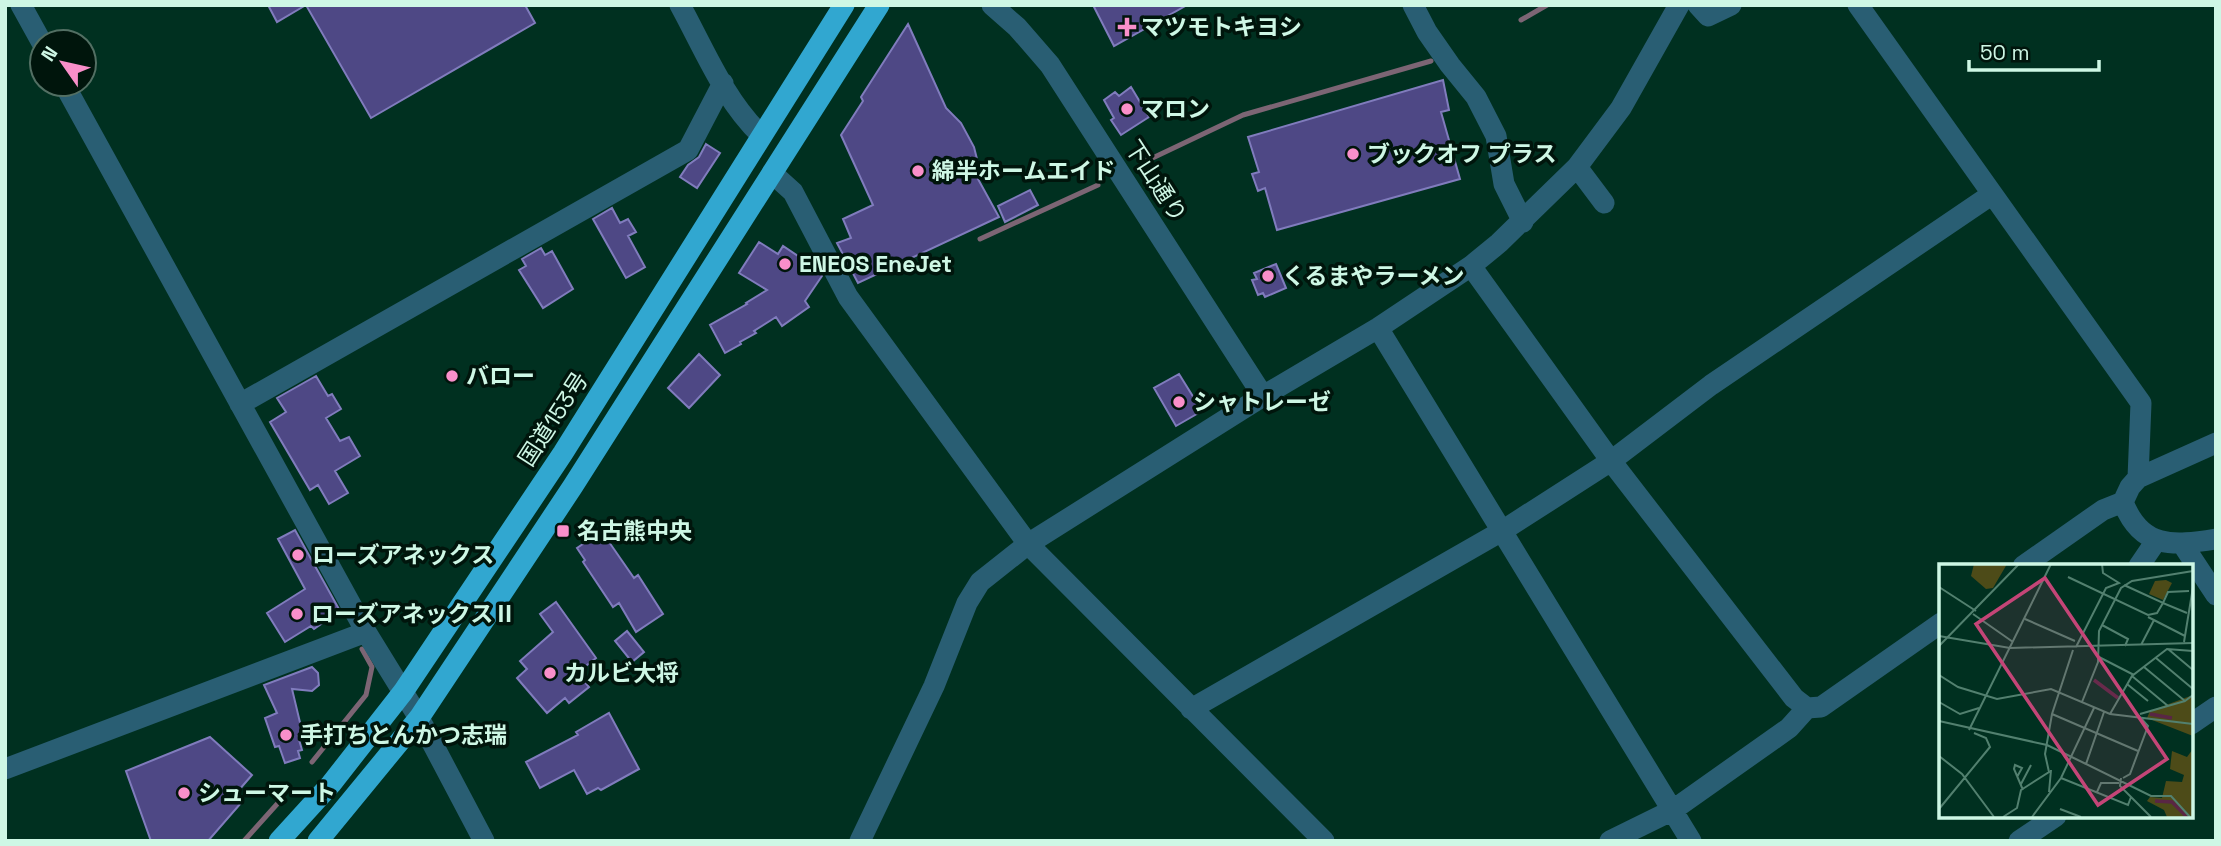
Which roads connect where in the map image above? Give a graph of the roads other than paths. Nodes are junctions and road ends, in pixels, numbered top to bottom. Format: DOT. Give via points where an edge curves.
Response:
graph roads {
  1 [pos="21,5"];
  2 [pos="680,5"];
  3 [pos="844,5"];
  4 [pos="880,5"];
  5 [pos="992,5"];
  6 [pos="1413,5"];
  7 [pos="1679,5"];
  8 [pos="1698,5"];
  9 [pos="1731,5"];
  10 [pos="1858,5"];
  11 [pos="34,28"];
  12 [pos="723,83"];
  13 [pos="72,98"];
  14 [pos="761,135"];
  15 [pos="1577,167"];
  16 [pos="772,173"];
  17 [pos="1992,195"];
  18 [pos="1604,203"];
  19 [pos="1523,222"];
  20 [pos="1471,266"];
  21 [pos="1378,328"];
  22 [pos="1263,396"];
  23 [pos="240,404"];
  24 [pos="2216,443"];
  25 [pos="1611,461"];
  26 [pos="2138,478"];
  27 [pos="2123,502"];
  28 [pos="1502,531"];
  29 [pos="2216,539"];
  30 [pos="2156,541"];
  31 [pos="1028,544"];
  32 [pos="2183,545"];
  33 [pos="2025,564"];
  34 [pos="2140,564"];
  35 [pos="2216,595"];
  36 [pos="1939,624"];
  37 [pos="366,632"];
  38 [pos="403,692"];
  39 [pos="2216,707"];
  40 [pos="1807,708"];
  41 [pos="1191,709"];
  42 [pos="419,718"];
  43 [pos="2193,723"];
  44 [pos="5,769"];
  45 [pos="1673,810"];
  46 [pos="2053,818"];
  47 [pos="279,841"];
  48 [pos="318,841"];
  49 [pos="484,841"];
  50 [pos="860,841"];
  51 [pos="1324,841"];
  52 [pos="1610,841"];
  53 [pos="1690,841"];
  54 [pos="2019,841"];
  1 -- 11 [label="street"];
  2 -- 12 [label="street"];
  3 -- 14 [label="highway, 国道153号"];
  4 -- 16 [label="highway"];
  5 -- 22 [label="street, 下山通り" via="1050,65"];
  6 -- 19 [label="street" via="1427,32 1476,97 1496,136 1504,184"];
  7 -- 15 [label="street" via="1621,108"];
  8 -- 9 [label="street" via="1708,16"];
  10 -- 17 [label="street"];
  12 -- 14 [label="street" via="747,122"];
  12 -- 23 [label="street" via="688,150"];
  13 -- 23 [label="street"];
  14 -- 38 [label="highway, 国道153号" via="563,453"];
  15 -- 18 [label="street"];
  15 -- 19 [label="street"];
  16 -- 31 [label="street" via="793,192 848,297"];
  16 -- 42 [label="highway"];
  17 -- 25 [label="street" via="1711,385"];
  17 -- 26 [label="street" via="2141,403"];
  19 -- 20 [label="street"];
  20 -- 21 [label="street"];
  20 -- 25 [label="street"];
  21 -- 22 [label="street"];
  21 -- 28 [label="street"];
  22 -- 31 [label="street"];
  23 -- 37 [label="street"];
  24 -- 26 [label="street"];
  25 -- 28 [label="street"];
  25 -- 40 [label="street" via="1794,698"];
  26 -- 27 [label="street"];
  27 -- 30 [label="street" via="2136,527"];
  27 -- 33 [label="street" via="2103,510"];
  28 -- 41 [label="street"];
  28 -- 45 [label="street"];
  29 -- 32 [label="street"];
  30 -- 32 [label="street"];
  30 -- 34 [label="street"];
  31 -- 41 [label="street"];
  31 -- 50 [label="street" via="980,582 967,603 934,686"];
  32 -- 35 [label="street"];
  36 -- 40 [label="street" via="1821,707"];
  37 -- 38 [label="street"];
  37 -- 44 [label="street"];
  38 -- 42 [label="street"];
  38 -- 47 [label="highway, 国道153号" via="331,784"];
  39 -- 43 [label="street"];
  40 -- 45 [label="street" via="1789,728"];
  41 -- 51 [label="street"];
  42 -- 48 [label="highway"];
  42 -- 49 [label="street"];
  45 -- 52 [label="street"];
  45 -- 53 [label="street"];
  46 -- 54 [label="street"];
}
